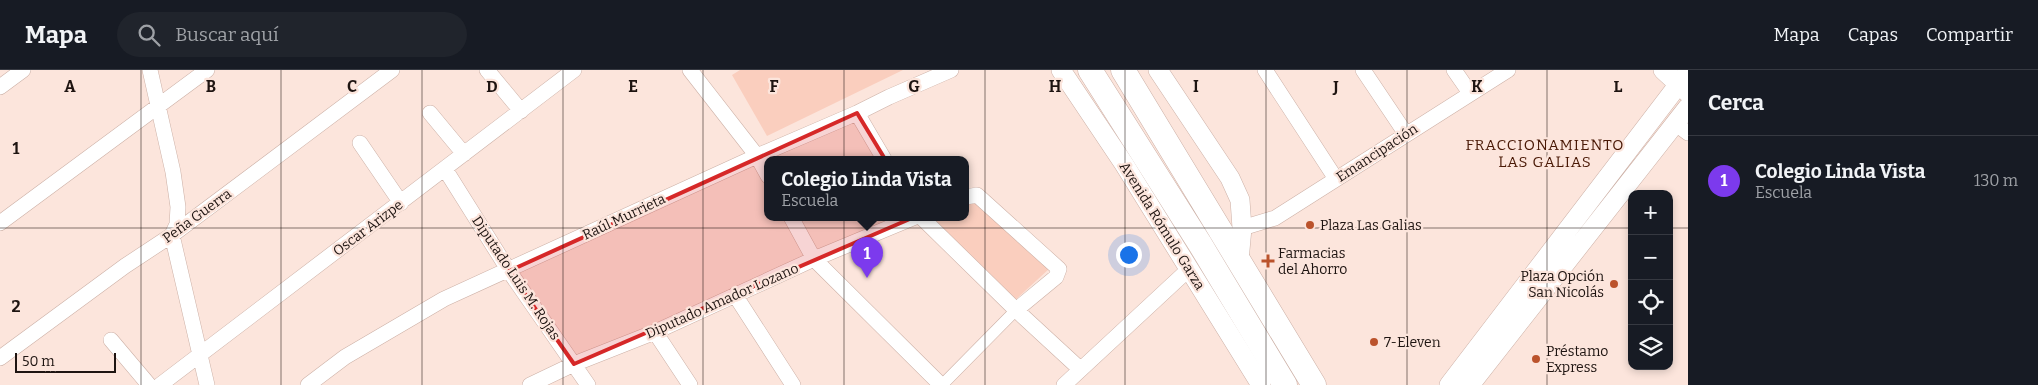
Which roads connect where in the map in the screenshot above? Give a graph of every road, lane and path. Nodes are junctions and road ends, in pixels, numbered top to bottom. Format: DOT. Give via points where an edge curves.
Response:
graph roads {
  1 [pos="23,70"];
  2 [pos="150,70"];
  3 [pos="206,70"];
  4 [pos="392,70"];
  5 [pos="487,70"];
  6 [pos="574,70"];
  7 [pos="690,70"];
  8 [pos="950,70"];
  9 [pos="1061,70"];
  10 [pos="1090,70"];
  11 [pos="1123,70"];
  12 [pos="1158,70"];
  13 [pos="1265,70"];
  14 [pos="1363,70"];
  15 [pos="1454,70"];
  16 [pos="1508,70"];
  17 [pos="1663,70"];
  18 [pos="1686,78"];
  19 [pos="0,87"];
  20 [pos="1470,93"];
  21 [pos="158,106"];
  22 [pos="1688,107"];
  23 [pos="521,111"];
  24 [pos="430,113"];
  25 [pos="857,113"];
  26 [pos="1682,128"];
  27 [pos="1406,134"];
  28 [pos="360,143"];
  29 [pos="464,154"];
  30 [pos="757,156"];
  31 [pos="882,156"];
  32 [pos="445,169"];
  33 [pos="764,169"];
  34 [pos="1336,179"];
  35 [pos="969,196"];
  36 [pos="401,203"];
  37 [pos="792,221"];
  38 [pos="905,221"];
  39 [pos="925,221"];
  40 [pos="0,223"];
  41 [pos="1242,228"];
  42 [pos="172,235"];
  43 [pos="814,259"];
  44 [pos="1239,260"];
  45 [pos="1189,269"];
  46 [pos="509,271"];
  47 [pos="735,295"];
  48 [pos="1016,310"];
  49 [pos="655,332"];
  50 [pos="110,340"];
  51 [pos="200,356"];
  52 [pos="0,358"];
  53 [pos="574,364"];
  54 [pos="1080,369"];
  55 [pos="149,385"];
  56 [pos="160,385"];
  57 [pos="207,385"];
  58 [pos="308,385"];
  59 [pos="530,385"];
  60 [pos="588,385"];
  61 [pos="690,385"];
  62 [pos="793,385"];
  63 [pos="942,385"];
  64 [pos="1064,385"];
  65 [pos="1260,385"];
  66 [pos="1285,385"];
  67 [pos="1314,385"];
  68 [pos="1449,385"];
  69 [pos="1470,385"];
  1 -- 19 [label="street"];
  2 -- 21 [label="street"];
  3 -- 21 [label="street"];
  4 -- 42 [label="street, Peña Guerra"];
  5 -- 23 [label="street"];
  6 -- 23 [label="street, Oscar Arizpe"];
  7 -- 30 [label="street"];
  8 -- 25 [label="street, Raúl Murrieta"];
  9 -- 45 [label="street, Avenida Rómulo Garza"];
  10 -- 66 [label="main road, Avenida Rómulo Garza"];
  11 -- 44 [label="main road"];
  12 -- 41 [label="street" via="1230,178 1240,200"];
  13 -- 34 [label="street"];
  14 -- 27 [label="street"];
  15 -- 20 [label="street"];
  16 -- 20 [label="street, Emancipación"];
  17 -- 18 [label="street"];
  18 -- 68 [label="street"];
  20 -- 27 [label="street, Emancipación"];
  21 -- 40 [label="street"];
  21 -- 42 [label="street" via="178,206 177,224"];
  22 -- 26 [label="street"];
  23 -- 29 [label="street, Oscar Arizpe"];
  24 -- 29 [label="street"];
  25 -- 30 [label="street, Raúl Murrieta"];
  25 -- 31 [label="street"];
  26 -- 69 [label="street"];
  27 -- 34 [label="street, Emancipación"];
  28 -- 36 [label="street"];
  29 -- 32 [label="street, Oscar Arizpe"];
  30 -- 33 [label="street"];
  30 -- 46 [label="street, Raúl Murrieta"];
  32 -- 36 [label="street, Oscar Arizpe"];
  32 -- 46 [label="street, Diputado Luis M. Rojas"];
  34 -- 41 [label="street, Emancipación" via="1275,218"];
  35 -- 48 [label="street" via="978,196 1058,270 1056,277"];
  36 -- 51 [label="street, Oscar Arizpe"];
  37 -- 43 [label="street"];
  38 -- 43 [label="street, Diputado Amador Lozano"];
  39 -- 48 [label="street"];
  41 -- 44 [label="street"];
  42 -- 51 [label="street"];
  42 -- 52 [label="street, Peña Guerra"];
  43 -- 47 [label="street, Diputado Amador Lozano"];
  43 -- 63 [label="street"];
  44 -- 67 [label="main road"];
  45 -- 54 [label="street"];
  45 -- 65 [label="street, Avenida Rómulo Garza"];
  46 -- 53 [label="street, Diputado Luis M. Rojas"];
  46 -- 58 [label="street, Raúl Murrieta" via="444,299 345,357"];
  47 -- 49 [label="street, Diputado Amador Lozano"];
  47 -- 62 [label="street"];
  48 -- 54 [label="street"];
  48 -- 63 [label="street"];
  49 -- 53 [label="street, Diputado Amador Lozano"];
  49 -- 61 [label="street"];
  50 -- 55 [label="street"];
  51 -- 56 [label="street, Oscar Arizpe"];
  51 -- 57 [label="street"];
  53 -- 59 [label="street, Diputado Amador Lozano"];
  53 -- 60 [label="street, Diputado Luis M. Rojas"];
  54 -- 64 [label="street"];
}
